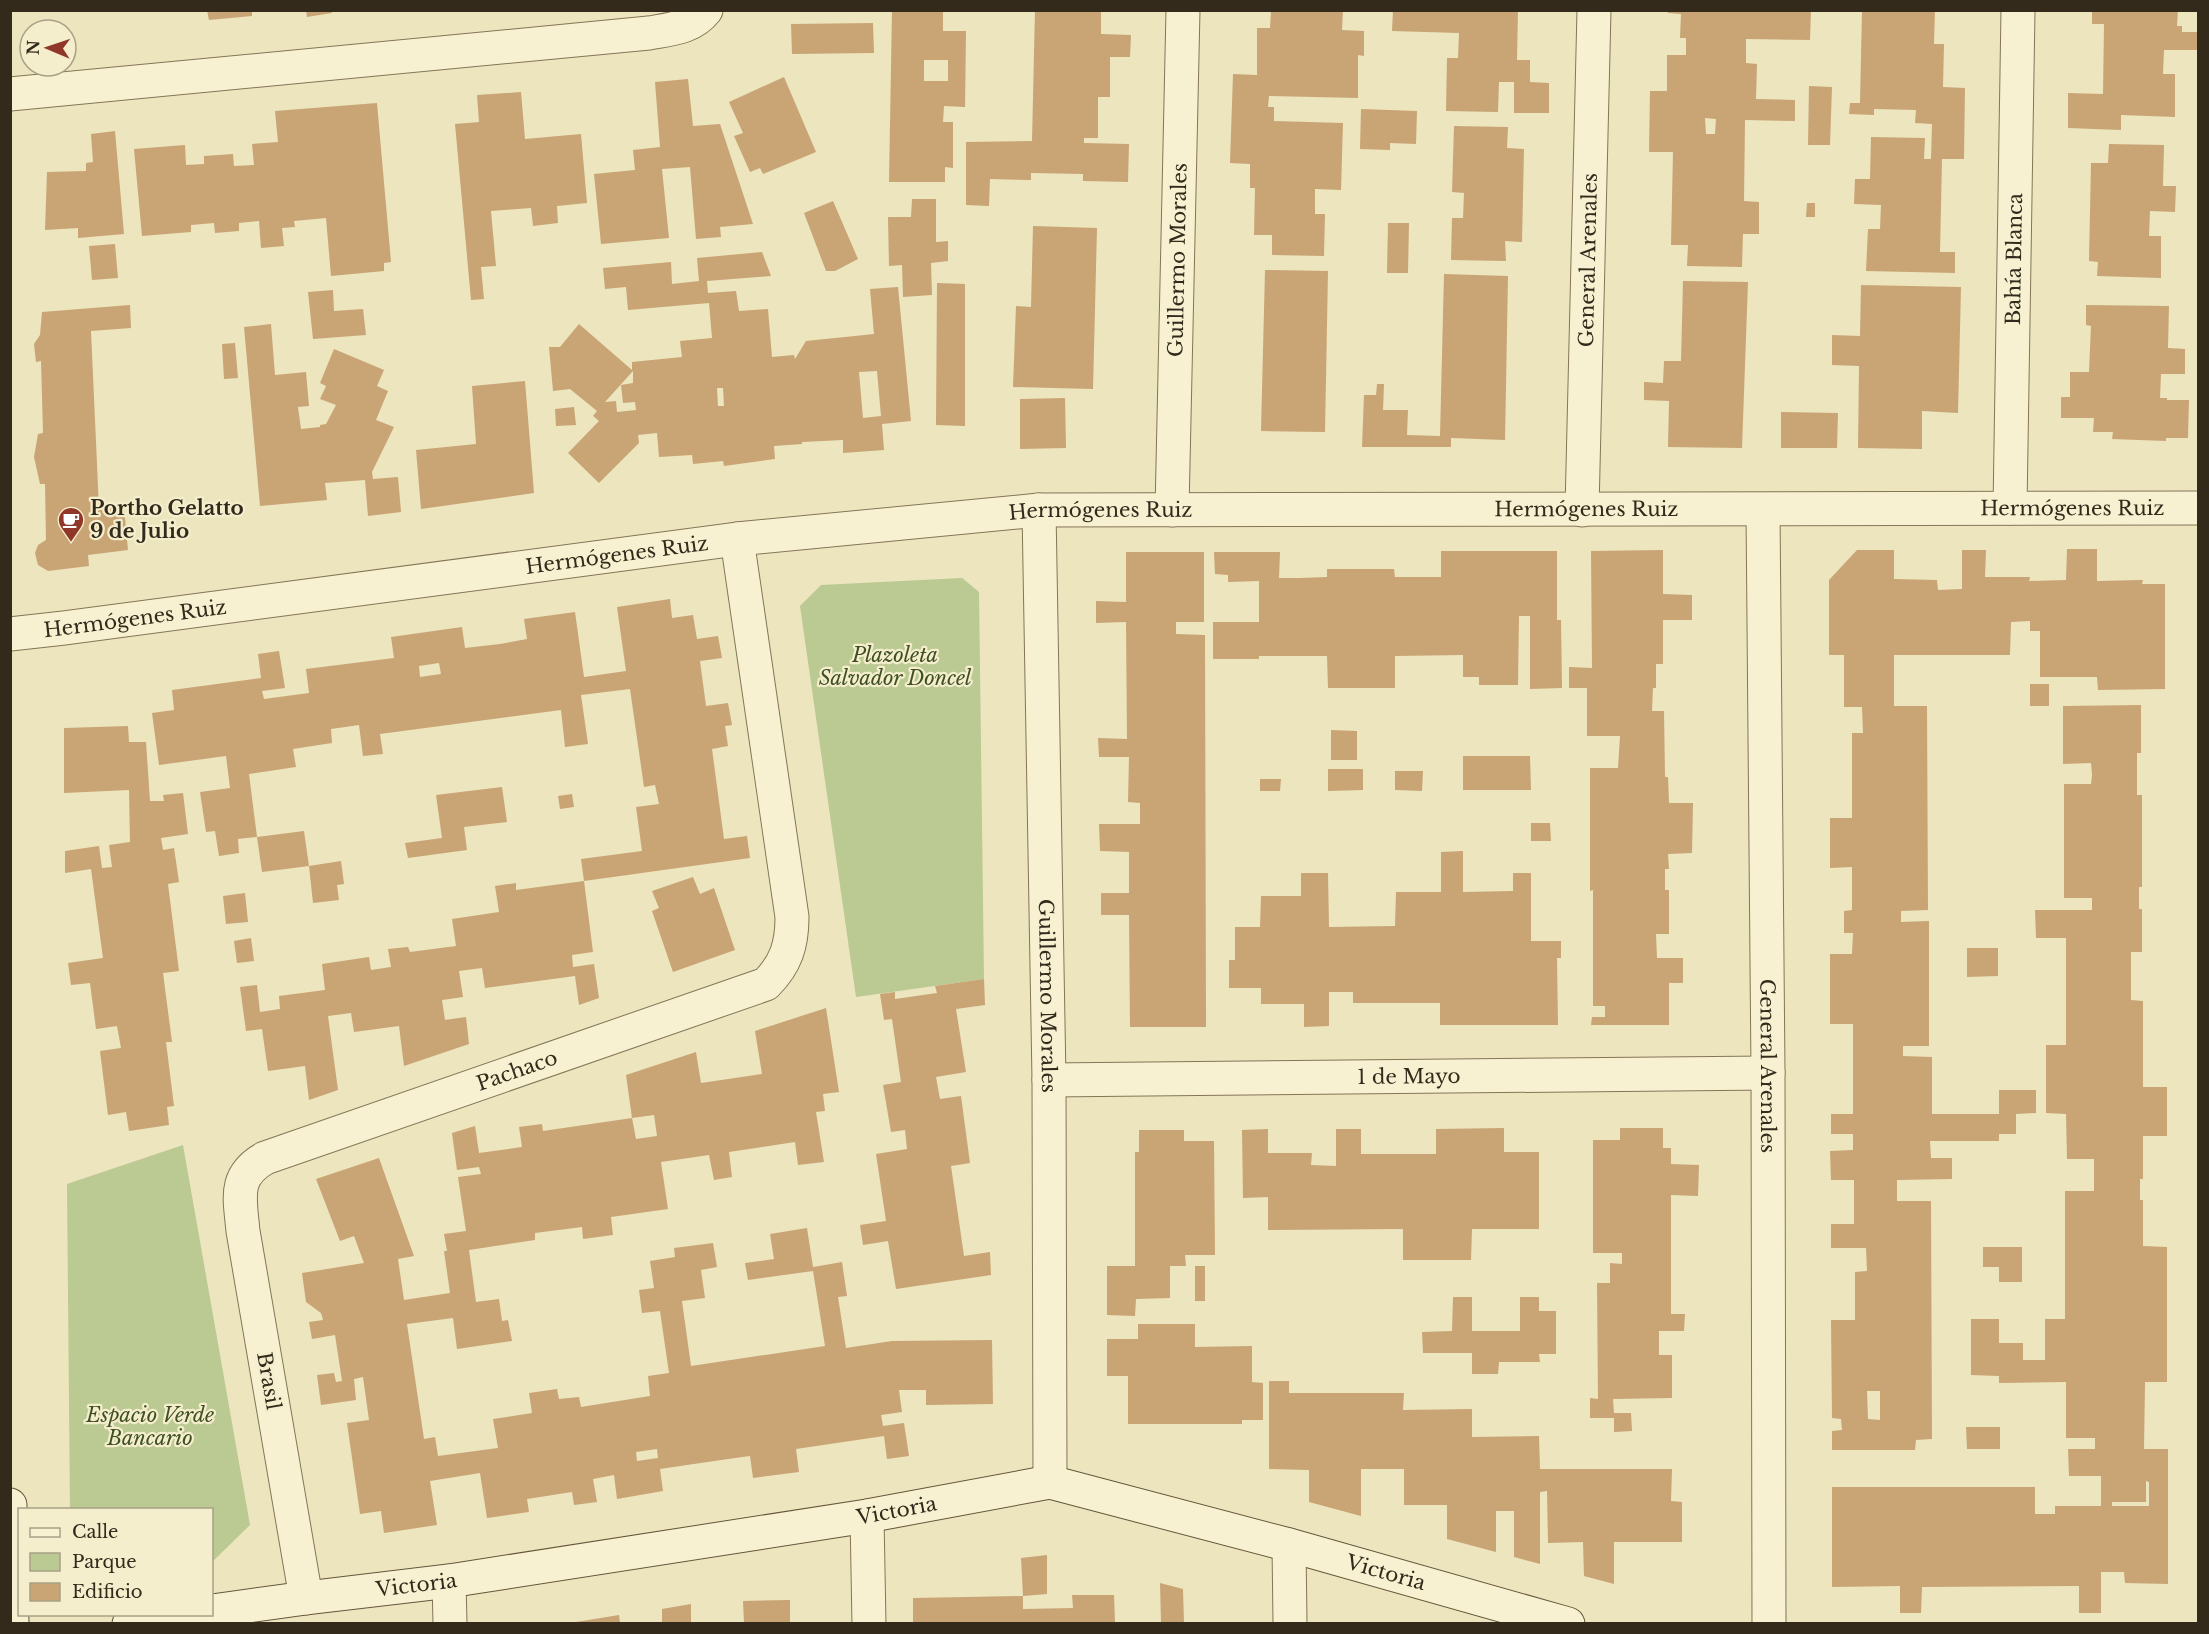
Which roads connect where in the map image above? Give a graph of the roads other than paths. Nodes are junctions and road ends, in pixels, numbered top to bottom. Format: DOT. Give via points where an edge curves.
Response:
graph roads {
  1 [pos="706,10"];
  2 [pos="1183,10"];
  3 [pos="1594,10"];
  4 [pos="2018,10"];
  5 [pos="10,94"];
  6 [pos="2010,508"];
  7 [pos="2199,508"];
  8 [pos="1039,510"];
  9 [pos="1172,510"];
  10 [pos="1582,510"];
  11 [pos="1763,510"];
  12 [pos="737,539"];
  13 [pos="10,634"];
  14 [pos="1768,1073"];
  15 [pos="1049,1080"];
  16 [pos="252,1166"];
  17 [pos="1050,1482"];
  18 [pos="10,1505"];
  19 [pos="867,1516"];
  20 [pos="1289,1545"];
  21 [pos="449,1581"];
  22 [pos="306,1598"];
  23 [pos="213,1611"];
  24 [pos="176,1616"];
  25 [pos="12,1623"];
  26 [pos="129,1623"];
  27 [pos="450,1623"];
  28 [pos="869,1623"];
  29 [pos="1290,1623"];
  30 [pos="1568,1623"];
  31 [pos="1769,1623"];
  1 -- 5 [label="street" via="695,23 650,33"];
  2 -- 9 [label="street, Guillermo Morales"];
  3 -- 10 [label="street, General Arenales"];
  4 -- 6 [label="street, Bahía Blanca"];
  6 -- 7 [label="street, Hermógenes Ruiz"];
  6 -- 11 [label="street, Hermógenes Ruiz"];
  8 -- 9 [label="street, Hermógenes Ruiz"];
  8 -- 12 [label="street, Hermógenes Ruiz"];
  8 -- 15 [label="street, Guillermo Morales"];
  9 -- 10 [label="street, Hermógenes Ruiz"];
  10 -- 11 [label="street, Hermógenes Ruiz"];
  11 -- 14 [label="street, General Arenales"];
  12 -- 13 [label="street, Hermógenes Ruiz"];
  12 -- 16 [label="street, Pachaco" via="792,917 792,938 778,972 766,984"];
  14 -- 15 [label="street, 1 de Mayo"];
  14 -- 31 [label="street, General Arenales"];
  15 -- 17 [label="street, Guillermo Morales"];
  16 -- 22 [label="street, Brasil" via="242,1180 243,1231"];
  17 -- 19 [label="street, Victoria"];
  17 -- 20 [label="street, Victoria"];
  18 -- 25 [label="street"];
  19 -- 21 [label="street, Victoria"];
  19 -- 28 [label="street"];
  20 -- 29 [label="street"];
  20 -- 30 [label="street, Victoria"];
  21 -- 22 [label="street, Victoria"];
  21 -- 27 [label="street"];
  22 -- 23 [label="street, Victoria"];
  24 -- 26 [label="street"];
}
